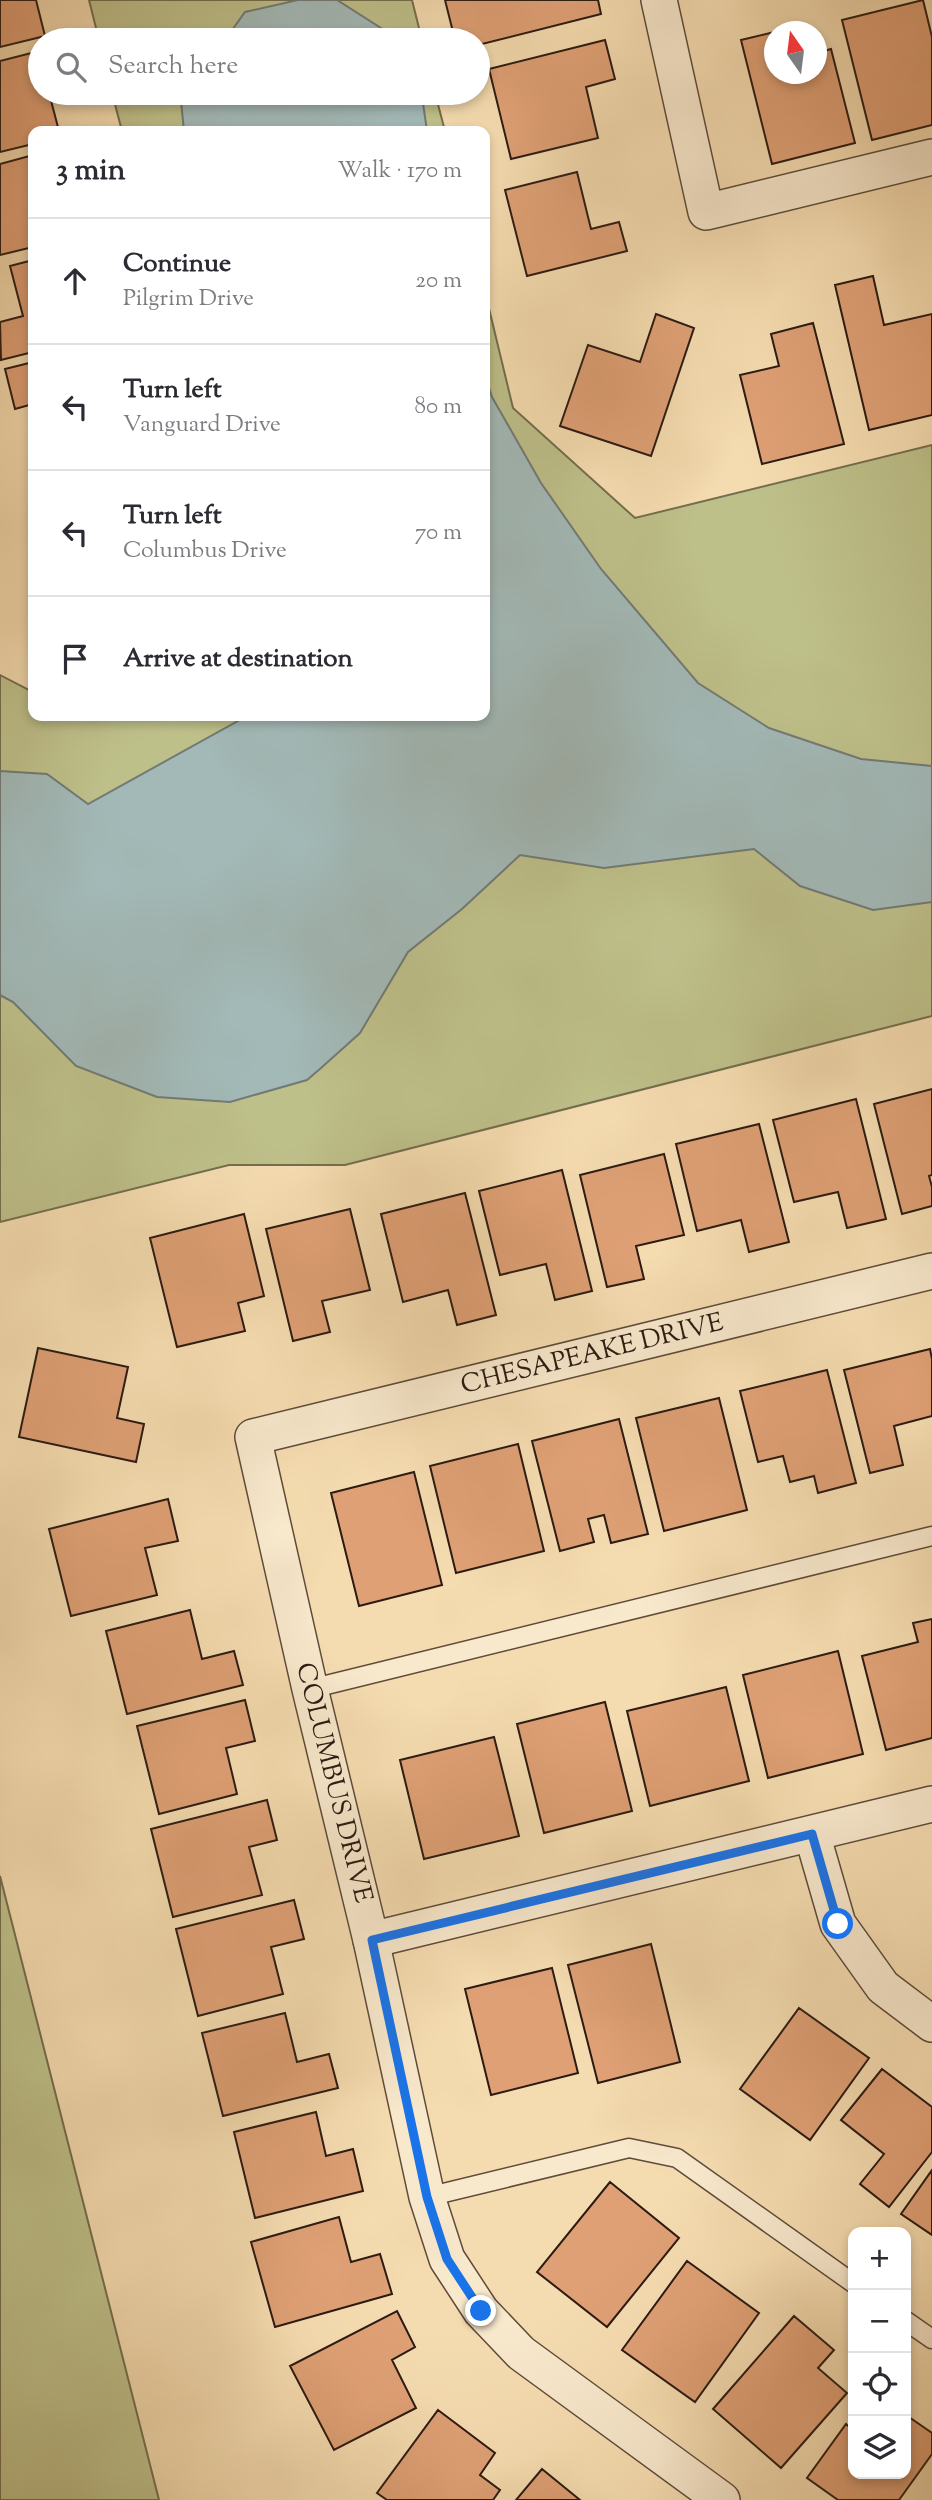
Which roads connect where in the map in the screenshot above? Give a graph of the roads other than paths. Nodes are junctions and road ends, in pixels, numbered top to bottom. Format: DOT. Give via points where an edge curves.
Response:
graph roads {
  1 [pos="659,0"];
  2 [pos="932,157"];
  3 [pos="932,1271"];
  4 [pos="253,1437"];
  5 [pos="932,1536"];
  6 [pos="310,1689"];
  7 [pos="932,1804"];
  8 [pos="812,1834"];
  9 [pos="372,1940"];
  10 [pos="932,2024"];
  11 [pos="427,2197"];
  12 [pos="848,2279"];
  13 [pos="911,2324"];
  14 [pos="932,2339"];
  15 [pos="722,2500"];
  1 -- 2 [label="street" via="706,212"];
  3 -- 4 [label="street, CHESAPEAKE DRIVE"];
  4 -- 6 [label="street, COLUMBUS DRIVE"];
  5 -- 6 [label="lane"];
  6 -- 9 [label="street, COLUMBUS DRIVE"];
  7 -- 8 [label="street"];
  8 -- 9 [label="street"];
  8 -- 10 [label="street" via="838,1924 883,1987"];
  9 -- 11 [label="street, COLUMBUS DRIVE"];
  11 -- 12 [label="lane" via="629,2148 677,2158"];
  11 -- 15 [label="street, COLUMBUS DRIVE" via="447,2259 481,2311 521,2353"];
  13 -- 14 [label="lane"];
}
